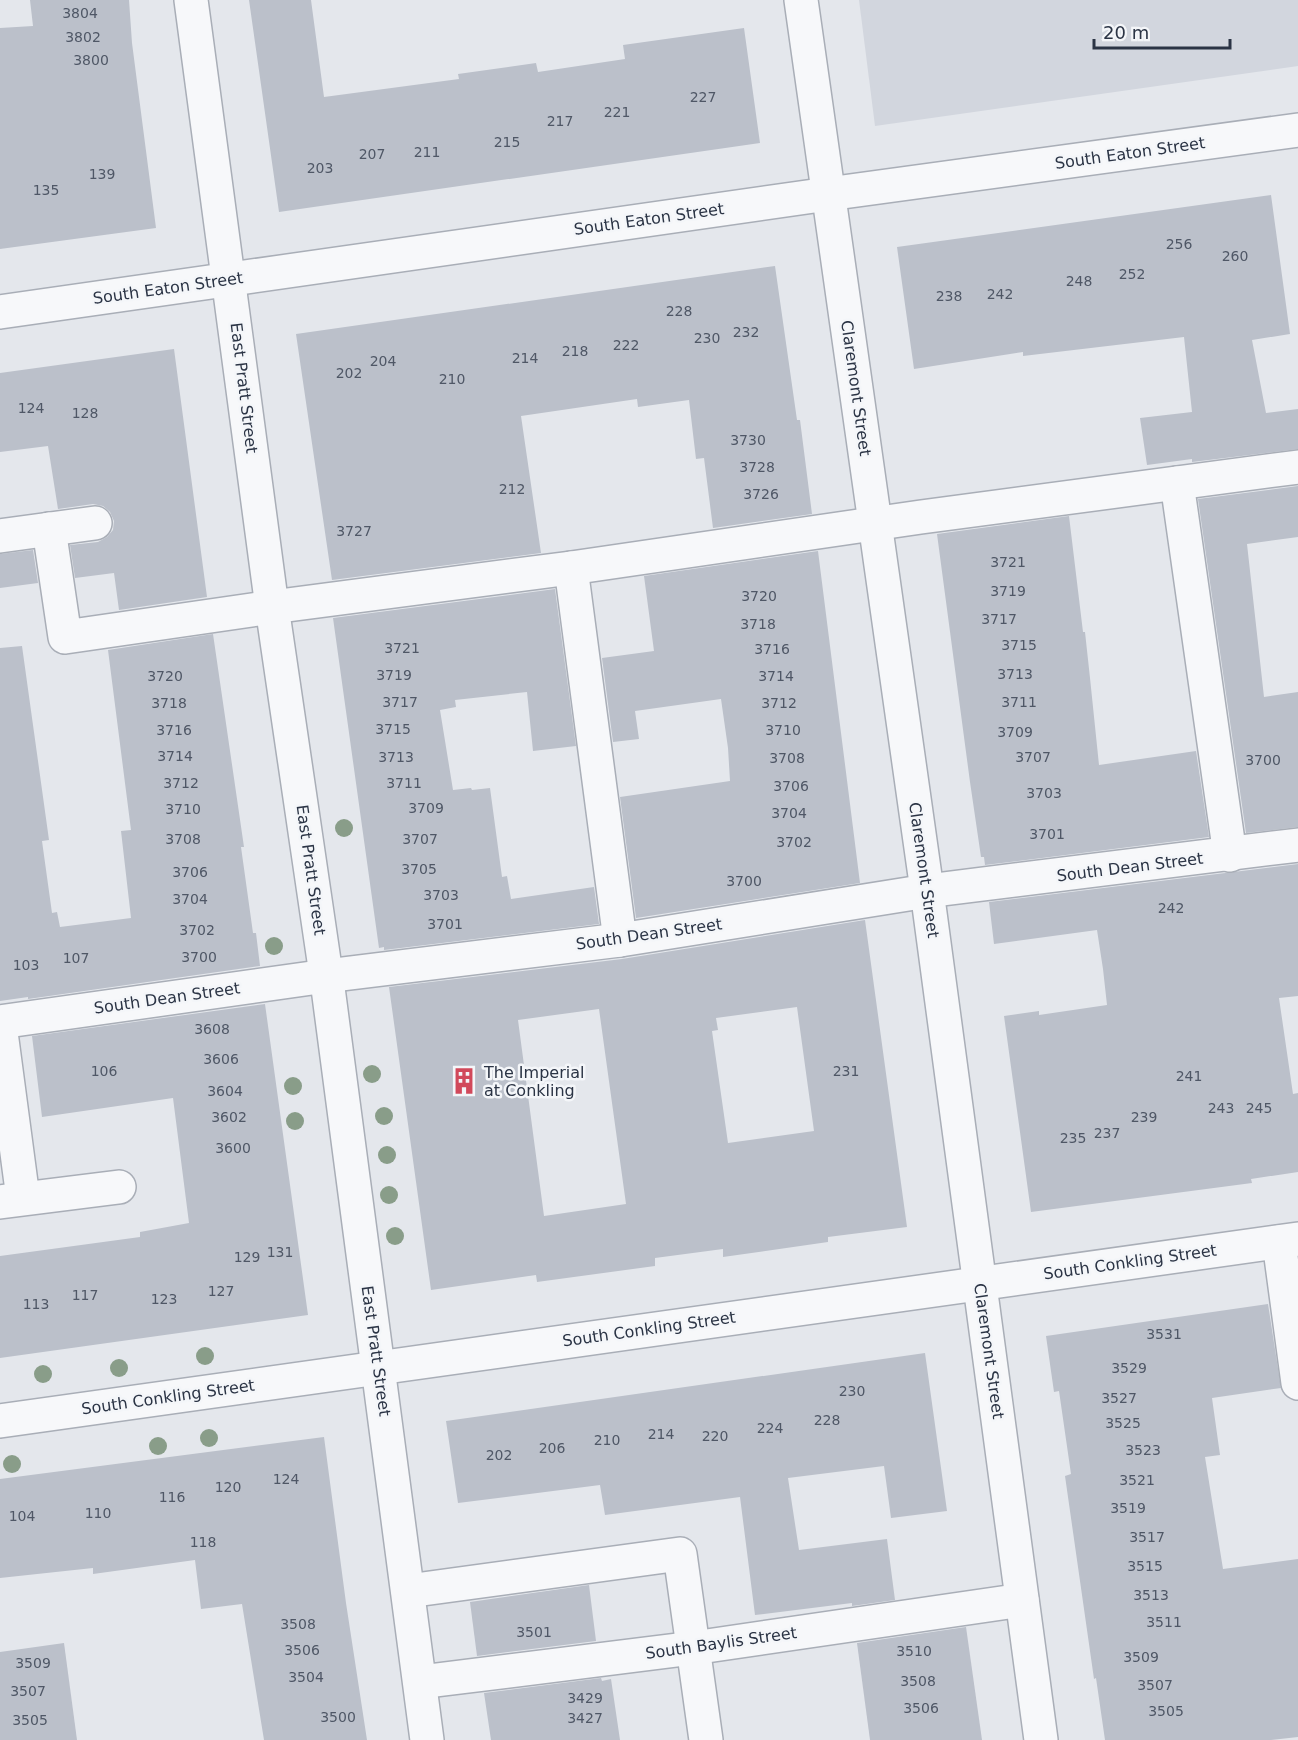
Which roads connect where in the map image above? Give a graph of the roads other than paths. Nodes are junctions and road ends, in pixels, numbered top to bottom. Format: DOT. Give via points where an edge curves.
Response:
graph roads {
  1 [pos="191,0"];
  2 [pos="801,0"];
  3 [pos="1298,130"];
  4 [pos="828,194"];
  5 [pos="229,280"];
  6 [pos="0,312"];
  7 [pos="1298,467"];
  8 [pos="1177,483"];
  9 [pos="95,523"];
  10 [pos="876,523"];
  11 [pos="49,529"];
  12 [pos="0,536"];
  13 [pos="571,568"];
  14 [pos="272,607"];
  15 [pos="1298,845"];
  16 [pos="1230,855"];
  17 [pos="927,891"];
  18 [pos="620,940"];
  19 [pos="326,976"];
  20 [pos="0,1023"];
  21 [pos="119,1187"];
  22 [pos="12,1200"];
  23 [pos="1288,1240"];
  24 [pos="980,1282"];
  25 [pos="378,1368"];
  26 [pos="1298,1383"];
  27 [pos="0,1422"];
  28 [pos="408,1591"];
  29 [pos="1022,1600"];
  30 [pos="693,1648"];
  31 [pos="420,1682"];
  32 [pos="427,1740"];
  33 [pos="706,1740"];
  34 [pos="1041,1740"];
  1 -- 5 [label="street, East Pratt Street"];
  2 -- 4 [label="street, Claremont Street"];
  3 -- 4 [label="street, South Eaton Street"];
  4 -- 5 [label="street, South Eaton Street"];
  4 -- 10 [label="street, Claremont Street"];
  5 -- 6 [label="street, South Eaton Street"];
  5 -- 14 [label="street, East Pratt Street"];
  7 -- 8 [label="street"];
  8 -- 10 [label="street"];
  8 -- 16 [label="street"];
  9 -- 11 [label="street"];
  10 -- 13 [label="street"];
  10 -- 17 [label="street, Claremont Street"];
  11 -- 12 [label="street"];
  11 -- 14 [label="street" via="65,637"];
  13 -- 14 [label="street"];
  13 -- 18 [label="street"];
  14 -- 19 [label="street, East Pratt Street"];
  15 -- 16 [label="street, South Dean Street"];
  16 -- 17 [label="street, South Dean Street"];
  17 -- 18 [label="street, South Dean Street"];
  17 -- 24 [label="street, Claremont Street"];
  18 -- 19 [label="street, South Dean Street"];
  19 -- 20 [label="street, South Dean Street"];
  19 -- 25 [label="street, East Pratt Street"];
  20 -- 22 [label="street"];
  21 -- 22 [label="street"];
  23 -- 24 [label="street, South Conkling Street"];
  23 -- 26 [label="street"];
  24 -- 25 [label="street, South Conkling Street"];
  24 -- 29 [label="street, Claremont Street"];
  25 -- 27 [label="street, South Conkling Street"];
  25 -- 28 [label="street, East Pratt Street"];
  28 -- 30 [label="street" via="680,1554"];
  28 -- 31 [label="street, East Pratt Street"];
  29 -- 30 [label="street, South Baylis Street"];
  29 -- 34 [label="street, Claremont Street"];
  30 -- 31 [label="street, South Baylis Street"];
  30 -- 33 [label="street"];
  31 -- 32 [label="street, East Pratt Street"];
}
